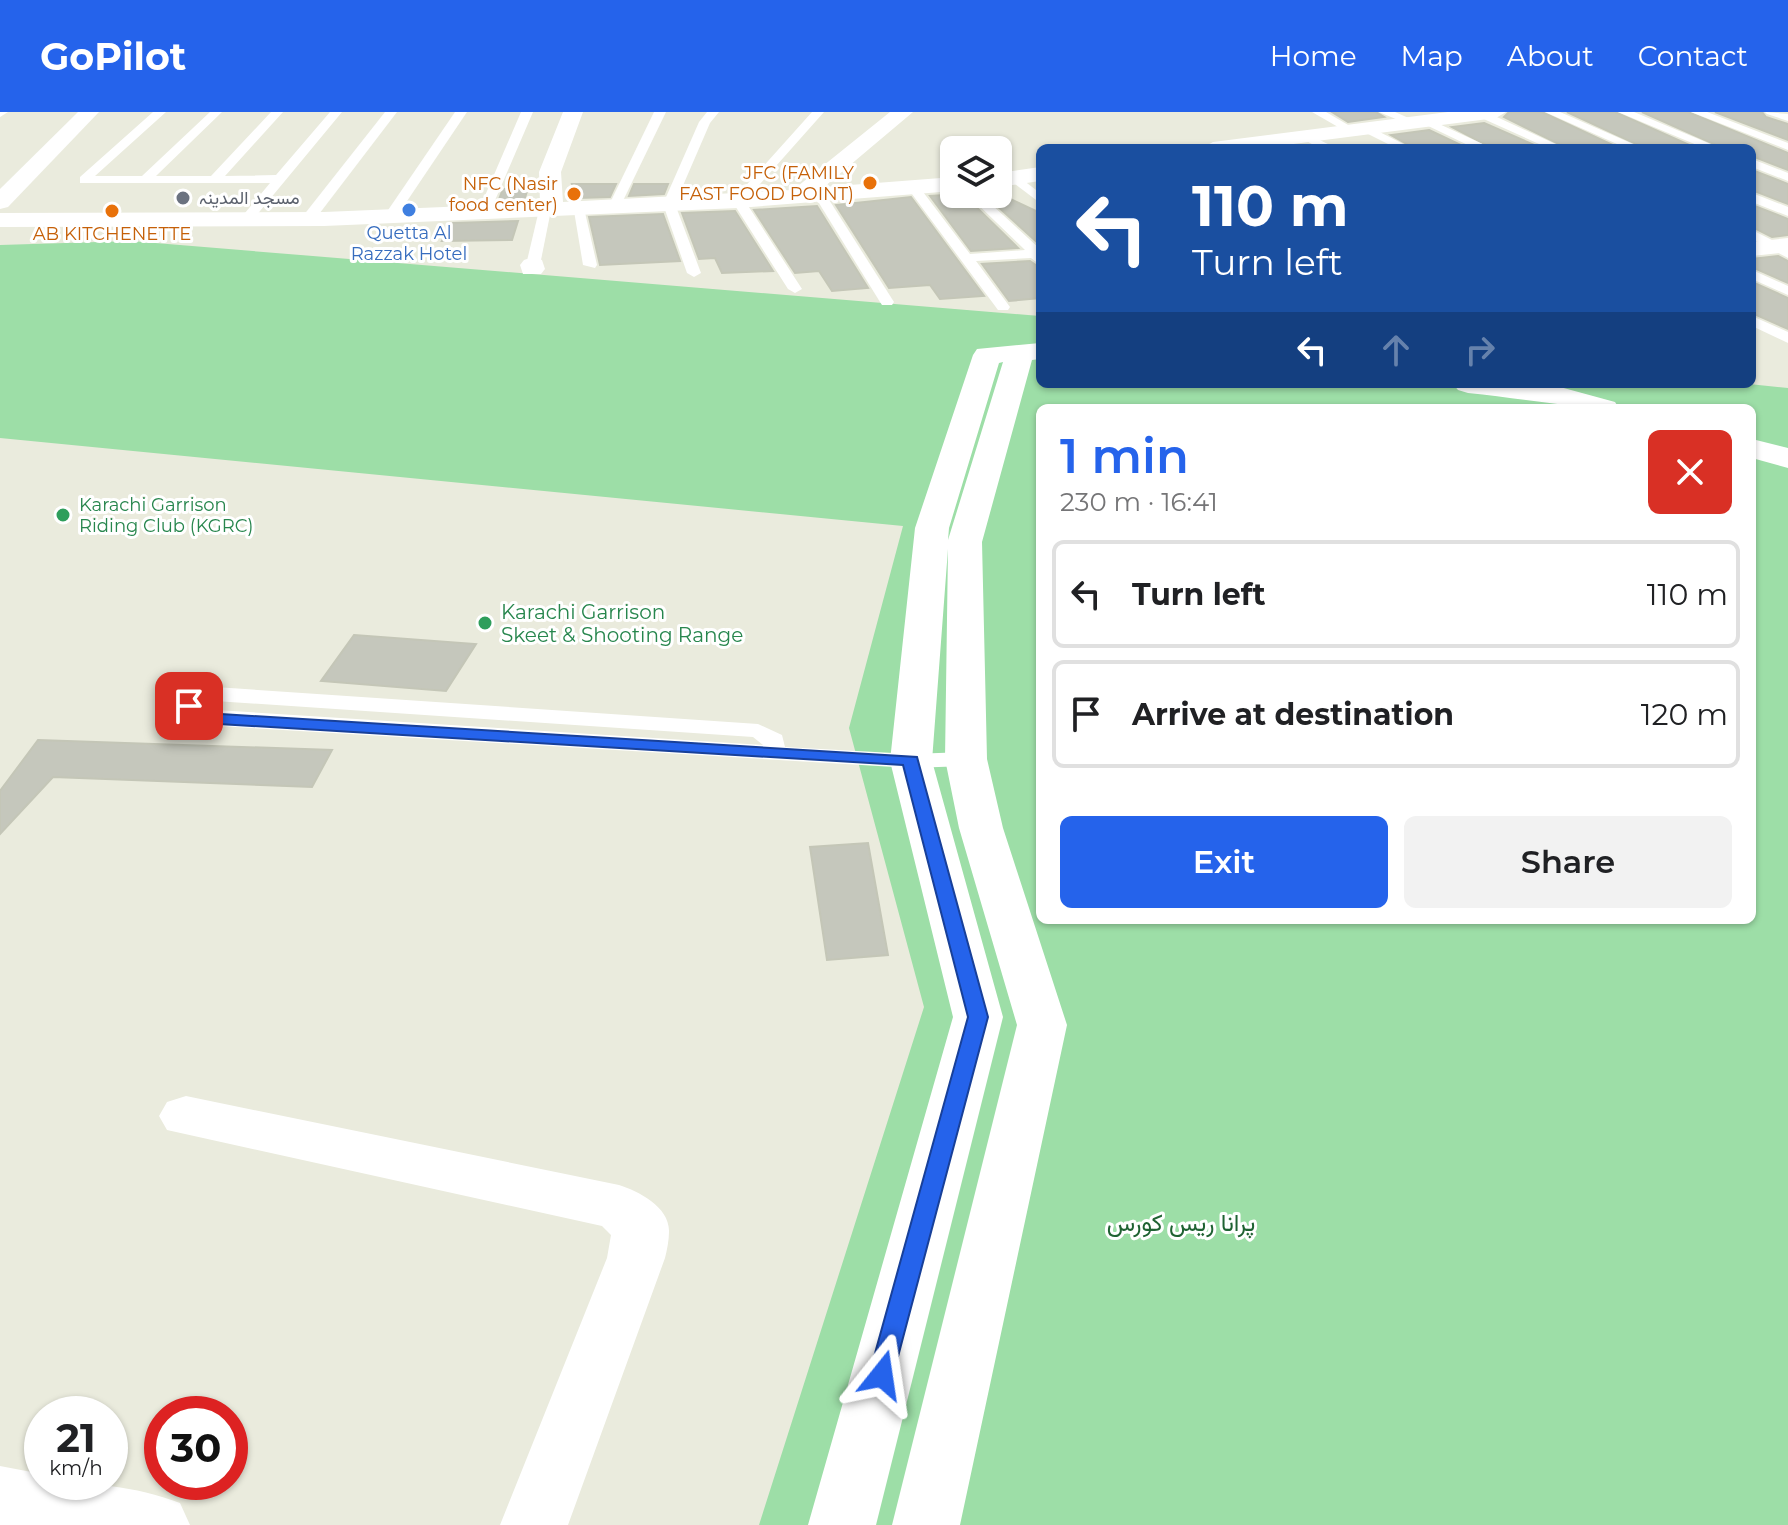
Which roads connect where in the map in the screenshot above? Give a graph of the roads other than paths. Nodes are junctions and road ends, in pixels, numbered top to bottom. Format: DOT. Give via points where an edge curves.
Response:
graph roads {
  1 [pos="89,112"];
  2 [pos="160,112"];
  3 [pos="216,112"];
  4 [pos="277,112"];
  5 [pos="336,112"];
  6 [pos="391,112"];
  7 [pos="461,112"];
  8 [pos="527,112"];
  9 [pos="573,112"];
  10 [pos="660,112"];
  11 [pos="713,112"];
  12 [pos="818,112"];
  13 [pos="903,112"];
  14 [pos="1318,112"];
  15 [pos="1385,112"];
  16 [pos="1551,112"];
  17 [pos="1624,112"];
  18 [pos="1697,112"];
  19 [pos="1771,112"];
  20 [pos="1480,113"];
  21 [pos="1788,118"];
  22 [pos="1419,122"];
  23 [pos="1356,128"];
  24 [pos="1305,136"];
  25 [pos="1270,144"];
  26 [pos="1320,144"];
  27 [pos="1395,144"];
  28 [pos="1473,144"];
  29 [pos="1549,144"];
  30 [pos="1627,144"];
  31 [pos="1704,144"];
  32 [pos="1788,147"];
  33 [pos="1788,164"];
  34 [pos="1756,166"];
  35 [pos="1756,166"];
  36 [pos="1036,175"];
  37 [pos="1788,177"];
  38 [pos="1012,178"];
  39 [pos="279,179"];
  40 [pos="145,180"];
  41 [pos="214,180"];
  42 [pos="1012,182"];
  43 [pos="940,185"];
  44 [pos="913,187"];
  45 [pos="810,195"];
  46 [pos="1036,197"];
  47 [pos="1756,199"];
  48 [pos="738,201"];
  49 [pos="0,202"];
  50 [pos="669,204"];
  51 [pos="614,207"];
  52 [pos="578,208"];
  53 [pos="988,208"];
  54 [pos="548,210"];
  55 [pos="484,212"];
  56 [pos="1788,212"];
  57 [pos="390,216"];
  58 [pos="246,219"];
  59 [pos="308,219"];
  60 [pos="0,220"];
  61 [pos="1756,236"];
  62 [pos="1776,248"];
  63 [pos="1036,253"];
  64 [pos="1036,256"];
  65 [pos="967,258"];
  66 [pos="590,265"];
  67 [pos="532,267"];
  68 [pos="694,273"];
  69 [pos="1756,276"];
  70 [pos="795,289"];
  71 [pos="1788,291"];
  72 [pos="887,302"];
  73 [pos="1003,307"];
  74 [pos="1756,322"];
  75 [pos="1788,338"];
  76 [pos="1030,351"];
  77 [pos="1506,388"];
  78 [pos="1589,404"];
  79 [pos="1756,449"];
  80 [pos="1788,458"];
  81 [pos="774,753"];
  82 [pos="966,759"];
  83 [pos="911,761"];
  84 [pos="186,1116"];
  85 [pos="15,1508"];
  86 [pos="156,1525"];
  87 [pos="534,1525"];
  88 [pos="842,1525"];
  89 [pos="926,1525"];
  1 -- 49 [label="street"];
  2 -- 40 [label="lane" via="84,180"];
  3 -- 40 [label="lane"];
  4 -- 41 [label="lane"];
  5 -- 39 [label="lane"];
  6 -- 59 [label="lane"];
  7 -- 57 [label="lane"];
  8 -- 55 [label="lane"];
  9 -- 54 [label="street" via="550,172"];
  10 -- 51 [label="lane"];
  11 -- 50 [label="lane"];
  12 -- 48 [label="lane"];
  13 -- 45 [label="street"];
  14 -- 23 [label="lane"];
  15 -- 22 [label="lane"];
  16 -- 30 [label="lane"];
  17 -- 31 [label="lane"];
  18 -- 32 [label="lane"];
  19 -- 21 [label="lane"];
  20 -- 22 [label="street"];
  20 -- 29 [label="lane"];
  22 -- 23 [label="street"];
  22 -- 28 [label="lane"];
  23 -- 24 [label="street"];
  23 -- 27 [label="lane"];
  24 -- 25 [label="street"];
  24 -- 26 [label="lane"];
  33 -- 34 [label="lane"];
  35 -- 37 [label="lane"];
  36 -- 38 [label="street"];
  39 -- 41 [label="lane"];
  39 -- 58 [label="lane"];
  40 -- 41 [label="lane"];
  42 -- 46 [label="lane"];
  43 -- 44 [label="street"];
  44 -- 45 [label="street"];
  44 -- 65 [label="lane"];
  45 -- 48 [label="street"];
  45 -- 72 [label="lane"];
  47 -- 56 [label="lane"];
  48 -- 50 [label="street"];
  48 -- 70 [label="lane"];
  50 -- 51 [label="street"];
  50 -- 68 [label="lane"];
  51 -- 52 [label="street"];
  52 -- 54 [label="street"];
  52 -- 66 [label="lane"];
  53 -- 63 [label="lane"];
  54 -- 55 [label="street"];
  54 -- 67 [label="lane"];
  55 -- 57 [label="street"];
  57 -- 59 [label="street"];
  58 -- 59 [label="street"];
  58 -- 60 [label="street"];
  61 -- 62 [label="lane"];
  64 -- 65 [label="lane"];
  65 -- 73 [label="lane"];
  69 -- 71 [label="lane"];
  74 -- 75 [label="lane"];
  76 -- 82 [label="street" via="965,542"];
  76 -- 83 [label="street" via="987,355 932,528"];
  77 -- 78 [label="street"];
  79 -- 80 [label="street"];
  81 -- 81 [label="lane" via="202,718 189,706 215,694 758,731 774,740"];
  81 -- 83 [label="lane"];
  82 -- 83 [label="lane"];
  82 -- 89 [label="street" via="981,828 1042,1025"];
  83 -- 88 [label="street" via="978,1017"];
  84 -- 87 [label="street" via="619,1207 641,1228 636,1258"];
  85 -- 86 [label="street"];
}
